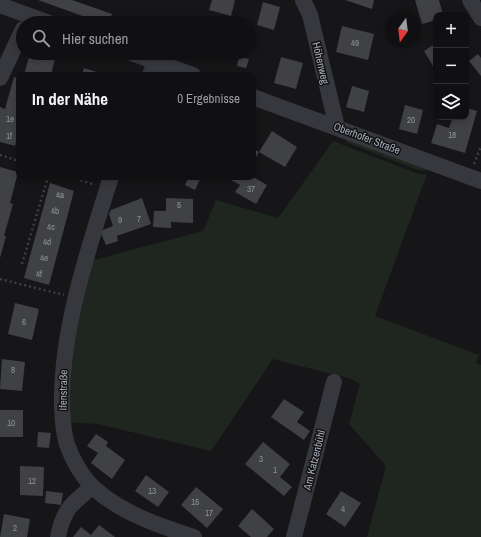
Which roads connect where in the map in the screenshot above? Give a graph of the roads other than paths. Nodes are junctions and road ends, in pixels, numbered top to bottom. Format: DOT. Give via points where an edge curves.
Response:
graph roads {
  1 [pos="303,0"];
  2 [pos="470,0"];
  3 [pos="0,5"];
  4 [pos="16,16"];
  5 [pos="481,18"];
  6 [pos="16,44"];
  7 [pos="141,60"];
  8 [pos="153,68"];
  9 [pos="176,72"];
  10 [pos="0,78"];
  11 [pos="256,98"];
  12 [pos="337,127"];
  13 [pos="475,179"];
  14 [pos="109,183"];
  15 [pos="334,382"];
  16 [pos="92,487"];
  17 [pos="58,537"];
  18 [pos="194,537"];
  19 [pos="294,537"];
  1 -- 12 [label="street, Höhenweg" via="310,14"];
  2 -- 5 [label="street"];
  3 -- 4 [label="street"];
  6 -- 10 [label="street"];
  7 -- 8 [label="street"];
  8 -- 9 [label="street"];
  11 -- 12 [label="street, Oberhofer Straße"];
  12 -- 13 [label="street, Oberhofer Straße"];
  14 -- 16 [label="street, Ifenstraße" via="76,298 64,359 62,394 67,447"];
  15 -- 19 [label="street, Am Katzenbühl"];
  16 -- 17 [label="street" via="69,506"];
  16 -- 18 [label="street, Ifenstraße" via="130,512"];
}
